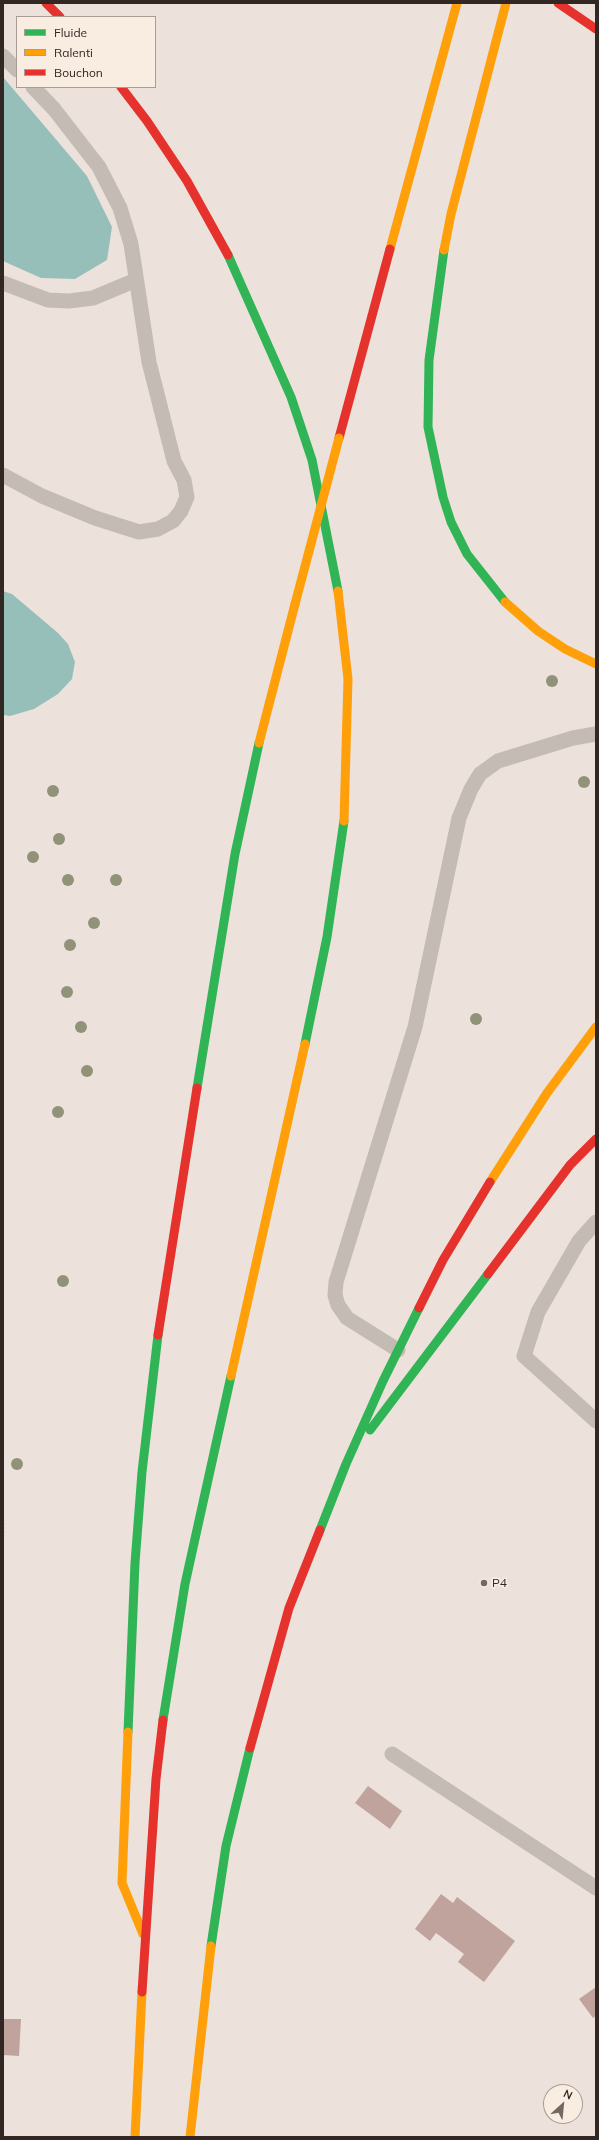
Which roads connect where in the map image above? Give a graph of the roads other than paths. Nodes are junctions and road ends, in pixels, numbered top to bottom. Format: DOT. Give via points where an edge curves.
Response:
graph roads {
  1 [pos="46,3"];
  2 [pos="457,3"];
  3 [pos="506,3"];
  4 [pos="558,3"];
  5 [pos="59,16"];
  6 [pos="596,29"];
  7 [pos="3,56"];
  8 [pos="16,69"];
  9 [pos="34,88"];
  10 [pos="122,88"];
  11 [pos="136,280"];
  12 [pos="3,283"];
  13 [pos="3,475"];
  14 [pos="596,664"];
  15 [pos="596,734"];
  16 [pos="596,1028"];
  17 [pos="596,1139"];
  18 [pos="596,1222"];
  19 [pos="398,1350"];
  20 [pos="596,1421"];
  21 [pos="346,1464"];
  22 [pos="392,1754"];
  23 [pos="596,1888"];
  24 [pos="144,1938"];
  25 [pos="135,2137"];
  26 [pos="190,2137"];
  1 -- 5 [label="highway"];
  2 -- 24 [label="highway, bridge" via="264,718 235,854 157,1339 135,1563 122,1883"];
  3 -- 14 [label="highway" via="451,214 434,308 429,360 428,427 437,475 451,522 467,554 510,607 538,631 565,649"];
  4 -- 6 [label="highway"];
  7 -- 8 [label="lane"];
  9 -- 11 [label="lane" via="54,109 99,167 120,208 131,244"];
  10 -- 24 [label="highway" via="187,181 220,238 291,397 312,460 340,602 348,679 345,809 327,937 185,1584 157,1772"];
  11 -- 12 [label="lane" via="94,298 69,301 48,300"];
  11 -- 13 [label="lane" via="149,362 174,461 184,480 187,497 181,512 173,521 158,529 139,532 95,518 42,496"];
  15 -- 19 [label="lane" via="573,738 498,761 480,774 459,818 415,1027 336,1282 336,1300 347,1318"];
  16 -- 19 [label="highway" via="547,1093 477,1202 443,1260"];
  17 -- 21 [label="highway" via="565,1172"];
  18 -- 20 [label="lane" via="579,1241 538,1312 524,1356"];
  19 -- 21 [label="highway"];
  21 -- 26 [label="highway" via="289,1608 243,1773 226,1846 208,1963"];
  22 -- 23 [label="lane"];
  24 -- 25 [label="highway"];
}
